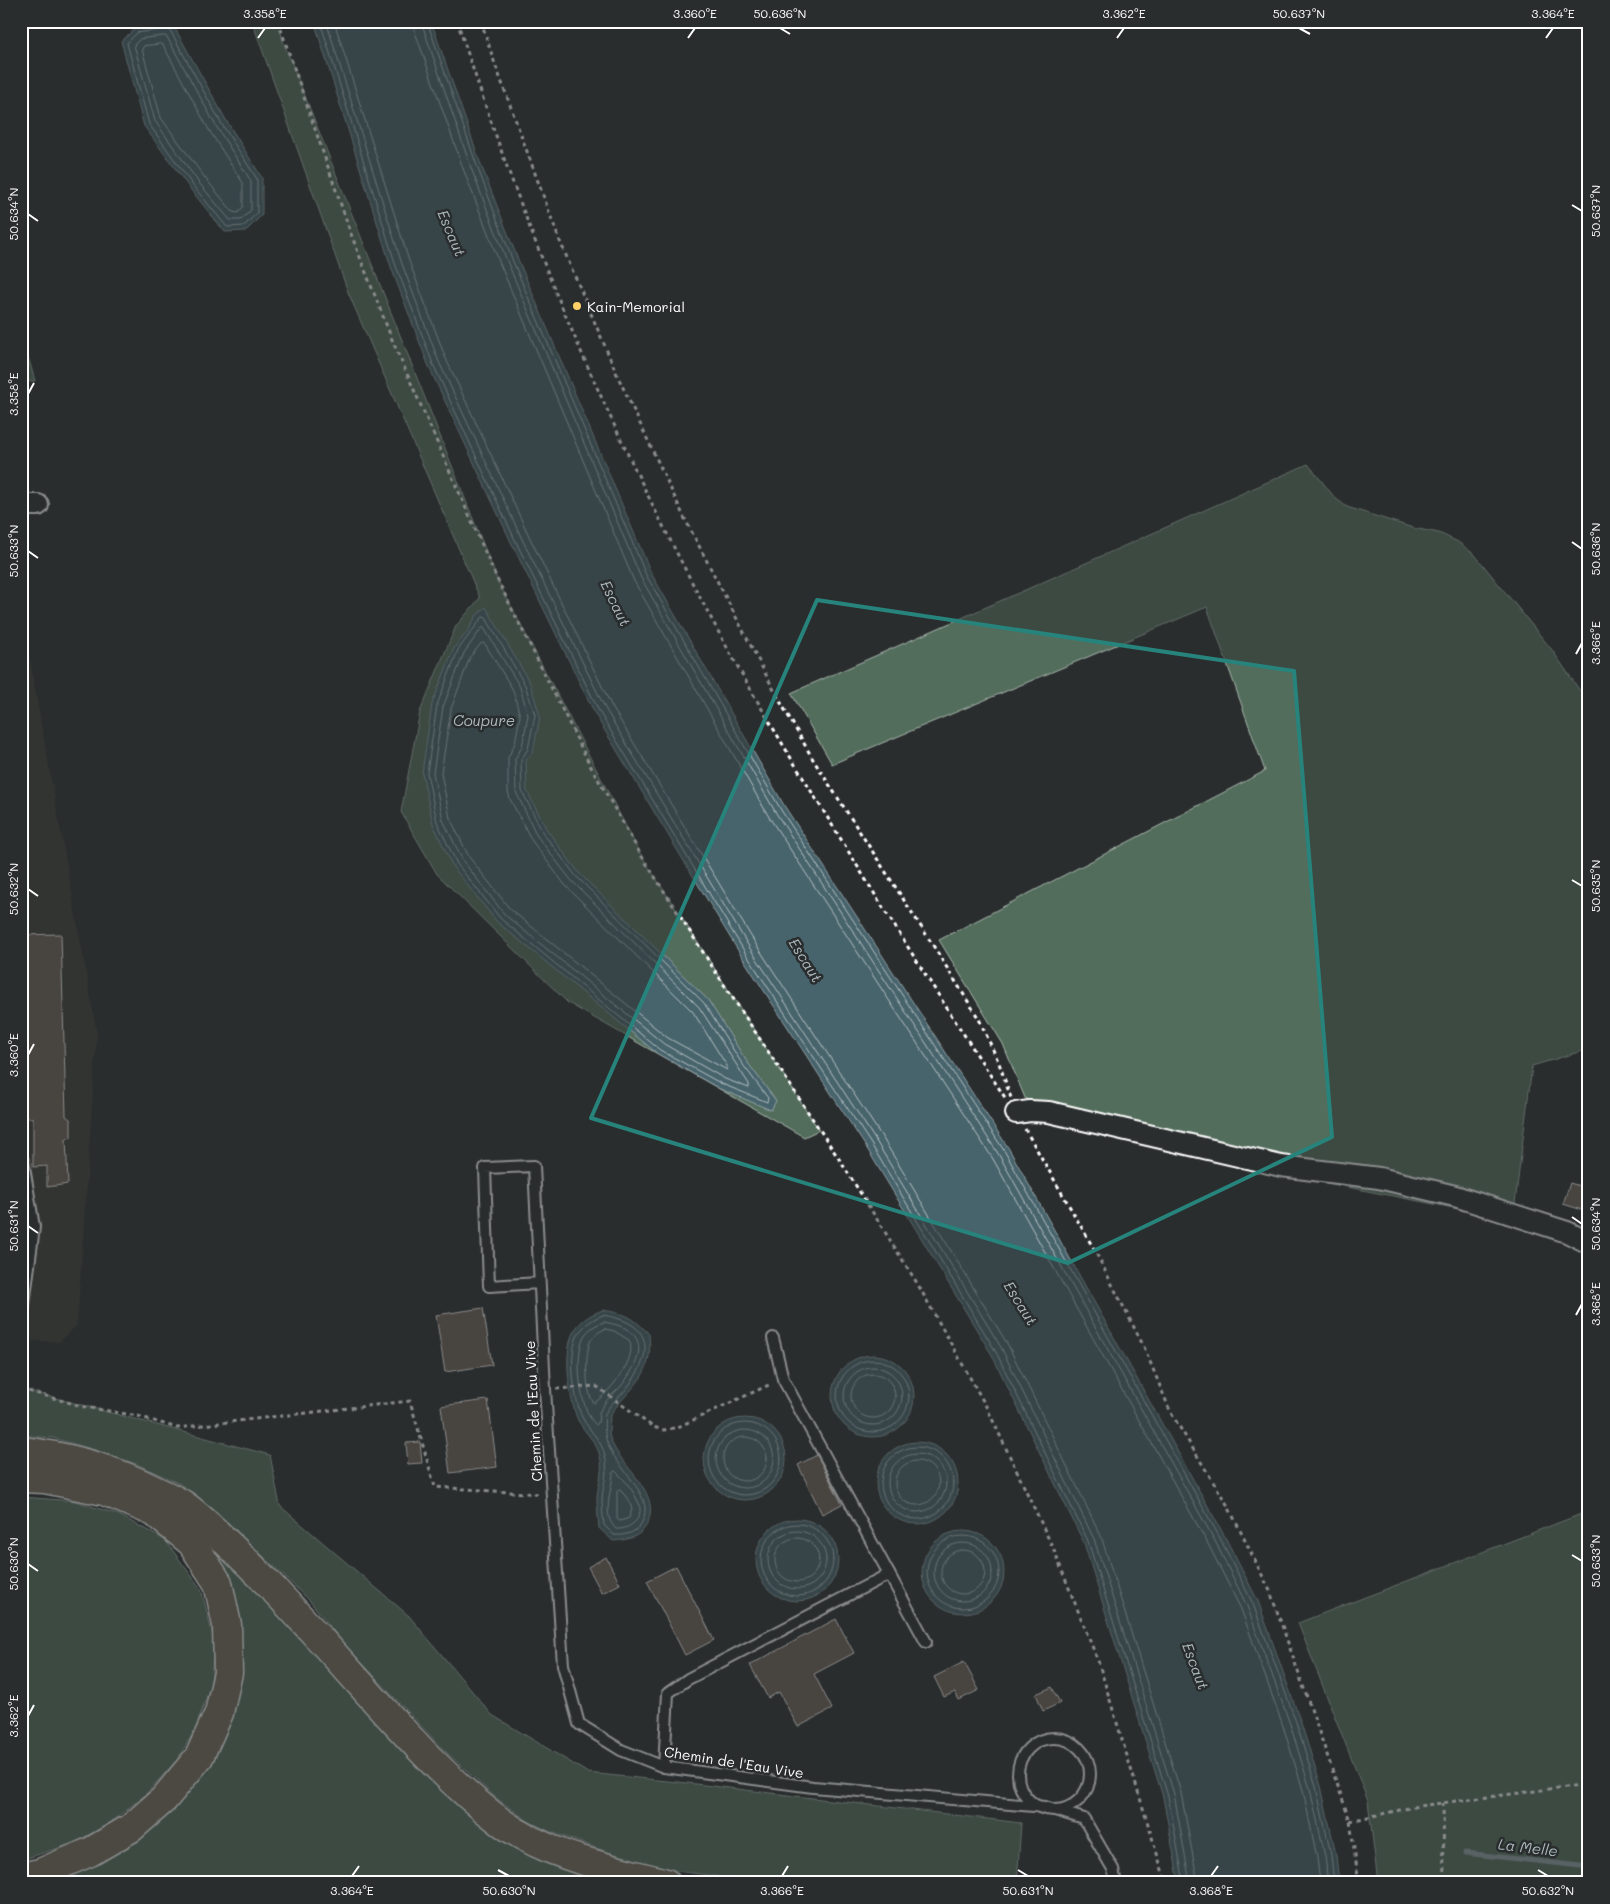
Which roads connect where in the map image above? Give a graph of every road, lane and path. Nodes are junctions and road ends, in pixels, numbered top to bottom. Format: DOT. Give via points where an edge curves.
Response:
graph roads {
  1 [pos="278,21"];
  2 [pos="457,21"];
  3 [pos="481,21"];
  4 [pos="1016,1113"];
  5 [pos="1032,1142"];
  6 [pos="21,1159"];
  7 [pos="1589,1242"];
  8 [pos="539,1283"];
  9 [pos="23,1312"];
  10 [pos="773,1338"];
  11 [pos="783,1379"];
  12 [pos="561,1388"];
  13 [pos="21,1389"];
  14 [pos="21,1451"];
  15 [pos="21,1478"];
  16 [pos="552,1495"];
  17 [pos="889,1574"];
  18 [pos="926,1642"];
  19 [pos="664,1767"];
  20 [pos="1589,1784"];
  21 [pos="1443,1803"];
  22 [pos="1045,1808"];
  23 [pos="1350,1821"];
  24 [pos="21,1877"];
  25 [pos="666,1883"];
  26 [pos="1116,1883"];
  27 [pos="1166,1883"];
  28 [pos="1358,1883"];
  29 [pos="1444,1883"];
  1 -- 27 [label="path" via="351,234 397,352 497,579 590,765 641,855 716,974 917,1283 991,1417 1053,1548 1098,1661"];
  2 -- 4 [label="path" via="488,117 546,268 620,434 691,580 742,675 818,803"];
  3 -- 4 [label="path" via="559,239 619,379 684,517 814,761 979,1020 999,1063"];
  4 -- 7 [label="street" via="1049,1112 1281,1166 1379,1178 1455,1196 1568,1232"];
  5 -- 23 [label="path" via="1094,1249 1144,1347 1170,1413 1253,1553 1270,1591"];
  6 -- 9 [label="lane" via="34,1227"];
  8 -- 8 [label="lane, Chemin de l'Eau Vive" via="534,1166 485,1168 489,1286"];
  8 -- 16 [label="lane, Chemin de l'Eau Vive"];
  10 -- 11 [label="lane"];
  11 -- 12 [label="path" via="678,1428 664,1430 652,1427 596,1386"];
  11 -- 17 [label="lane"];
  13 -- 16 [label="path" via="177,1428 410,1401 435,1487"];
  14 -- 25 [label="highway" via="94,1465 132,1478 183,1504 284,1599 441,1770 502,1823 542,1847"];
  15 -- 24 [label="highway" via="45,1479 104,1491 154,1512 192,1543 218,1583 227,1625 228,1673 219,1713 199,1757 164,1799 131,1828 90,1852 40,1873"];
  16 -- 19 [label="lane, Chemin de l'Eau Vive" via="563,1665 579,1724 621,1750"];
  17 -- 18 [label="lane"];
  17 -- 19 [label="lane" via="688,1679 668,1693"];
  19 -- 22 [label="lane, Chemin de l'Eau Vive" via="813,1788"];
  20 -- 21 [label="path"];
  21 -- 23 [label="path"];
  21 -- 29 [label="path"];
  22 -- 22 [label="lane" via="1067,1808 1085,1792 1089,1781 1086,1758 1069,1742 1045,1739 1026,1752 1020,1762 1018,1779 1025,1795 1033,1804"];
  22 -- 26 [label="lane, Chemin de l'Eau Vive" via="1084,1819 1113,1869"];
  23 -- 28 [label="path"];
}
